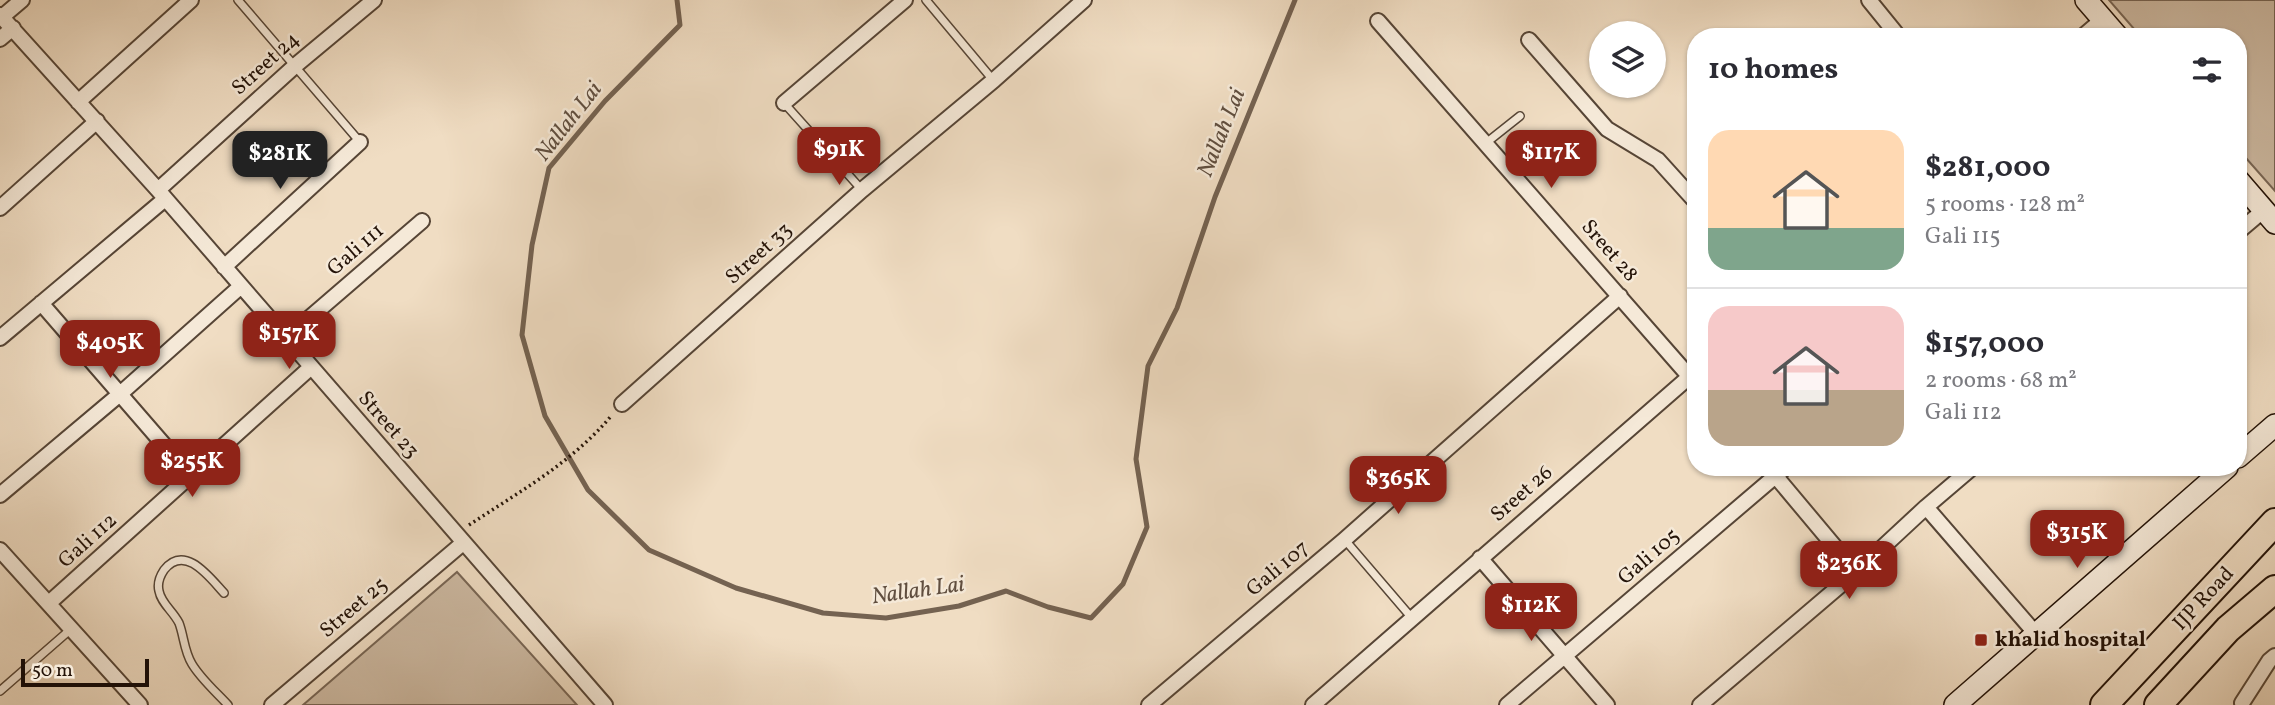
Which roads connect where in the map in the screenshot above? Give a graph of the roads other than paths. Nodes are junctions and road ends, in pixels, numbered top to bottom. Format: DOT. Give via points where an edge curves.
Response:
graph roads {
  1 [pos="22,0"];
  2 [pos="191,0"];
  3 [pos="238,0"];
  4 [pos="374,0"];
  5 [pos="905,0"];
  6 [pos="926,0"];
  7 [pos="1084,0"];
  8 [pos="1869,0"];
  9 [pos="2086,0"];
  10 [pos="1,16"];
  11 [pos="2102,19"];
  12 [pos="1378,21"];
  13 [pos="13,28"];
  14 [pos="1892,28"];
  15 [pos="2092,28"];
  16 [pos="2110,28"];
  17 [pos="0,39"];
  18 [pos="1530,40"];
  19 [pos="296,65"];
  20 [pos="994,80"];
  21 [pos="78,102"];
  22 [pos="784,103"];
  23 [pos="1520,116"];
  24 [pos="97,121"];
  25 [pos="360,142"];
  26 [pos="1486,144"];
  27 [pos="862,190"];
  28 [pos="2247,191"];
  29 [pos="1687,192"];
  30 [pos="161,195"];
  31 [pos="2,202"];
  32 [pos="2269,217"];
  33 [pos="422,221"];
  34 [pos="2247,228"];
  35 [pos="224,267"];
  36 [pos="240,287"];
  37 [pos="1620,296"];
  38 [pos="41,303"];
  39 [pos="2,332"];
  40 [pos="285,339"];
  41 [pos="310,368"];
  42 [pos="1687,369"];
  43 [pos="1687,383"];
  44 [pos="120,394"];
  45 [pos="622,404"];
  46 [pos="2275,425"];
  47 [pos="2247,449"];
  48 [pos="191,476"];
  49 [pos="1769,476"];
  50 [pos="1781,476"];
  51 [pos="1962,476"];
  52 [pos="2217,476"];
  53 [pos="0,495"];
  54 [pos="1926,507"];
  55 [pos="2275,522"];
  56 [pos="459,538"];
  57 [pos="1345,540"];
  58 [pos="0,550"];
  59 [pos="1480,558"];
  60 [pos="1856,572"];
  61 [pos="2275,589"];
  62 [pos="224,593"];
  63 [pos="49,603"];
  64 [pos="1411,617"];
  65 [pos="72,629"];
  66 [pos="2036,634"];
  67 [pos="1566,656"];
  68 [pos="2275,656"];
  69 [pos="0,691"];
  70 [pos="2242,703"];
  71 [pos="140,705"];
  72 [pos="228,705"];
  73 [pos="272,705"];
  74 [pos="605,705"];
  75 [pos="1149,705"];
  76 [pos="1313,705"];
  77 [pos="1507,705"];
  78 [pos="1607,705"];
  79 [pos="1700,705"];
  80 [pos="1955,705"];
  81 [pos="2104,705"];
  82 [pos="2158,705"];
  1 -- 10 [label="street"];
  2 -- 21 [label="street"];
  3 -- 19 [label="lane"];
  4 -- 19 [label="street, Street 24"];
  5 -- 22 [label="street"];
  6 -- 20 [label="lane"];
  7 -- 20 [label="street, Street 33"];
  8 -- 14 [label="street"];
  9 -- 11 [label="main road"];
  10 -- 13 [label="street, Street 23"];
  11 -- 15 [label="street"];
  11 -- 16 [label="main road"];
  12 -- 26 [label="street, Sreet 28"];
  13 -- 17 [label="street"];
  13 -- 21 [label="street, Street 23"];
  18 -- 29 [label="street" via="1607,129 1658,160"];
  19 -- 25 [label="lane"];
  19 -- 30 [label="street, Street 24"];
  20 -- 27 [label="street, Street 33"];
  21 -- 24 [label="street, Street 23"];
  22 -- 27 [label="lane"];
  23 -- 26 [label="lane"];
  24 -- 30 [label="street, Street 23"];
  24 -- 31 [label="street"];
  25 -- 35 [label="street"];
  26 -- 37 [label="street, Sreet 28"];
  27 -- 45 [label="street, Street 33"];
  28 -- 32 [label="main road"];
  30 -- 35 [label="street, Street 23"];
  30 -- 38 [label="street, Street 24"];
  32 -- 34 [label="street"];
  33 -- 40 [label="street, Gali 111"];
  35 -- 36 [label="street, Street 23"];
  36 -- 40 [label="street, Street 23"];
  36 -- 44 [label="street"];
  37 -- 42 [label="street, Sreet 28"];
  37 -- 57 [label="street, Gali 107"];
  38 -- 39 [label="street, Street 24"];
  38 -- 44 [label="street"];
  40 -- 41 [label="street, Street 23"];
  41 -- 48 [label="street, Gali 112"];
  41 -- 56 [label="street, Street 23"];
  43 -- 59 [label="street, Sreet 26"];
  44 -- 48 [label="street"];
  44 -- 53 [label="street"];
  46 -- 47 [label="main road"];
  48 -- 63 [label="street, Gali 112"];
  49 -- 67 [label="street, Gali 105"];
  50 -- 60 [label="street"];
  51 -- 54 [label="street"];
  52 -- 66 [label="main road"];
  54 -- 60 [label="street"];
  54 -- 66 [label="street"];
  55 -- 81 [label="highway, IJP Road"];
  56 -- 73 [label="street, Street 25"];
  56 -- 74 [label="street, Street 23"];
  57 -- 64 [label="lane"];
  57 -- 75 [label="street, Gali 107"];
  58 -- 63 [label="street"];
  59 -- 64 [label="street, Sreet 26"];
  59 -- 67 [label="street"];
  60 -- 79 [label="street"];
  61 -- 82 [label="highway, IJP Road" via="2228,629"];
  62 -- 72 [label="lane" via="198,565 185,560 174,562 159,579 161,598 178,622 192,665"];
  63 -- 65 [label="street"];
  64 -- 76 [label="street, Sreet 26"];
  65 -- 69 [label="lane"];
  65 -- 71 [label="street"];
  66 -- 80 [label="main road"];
  67 -- 77 [label="street, Gali 105"];
  67 -- 78 [label="street"];
  68 -- 70 [label="street"];
}
